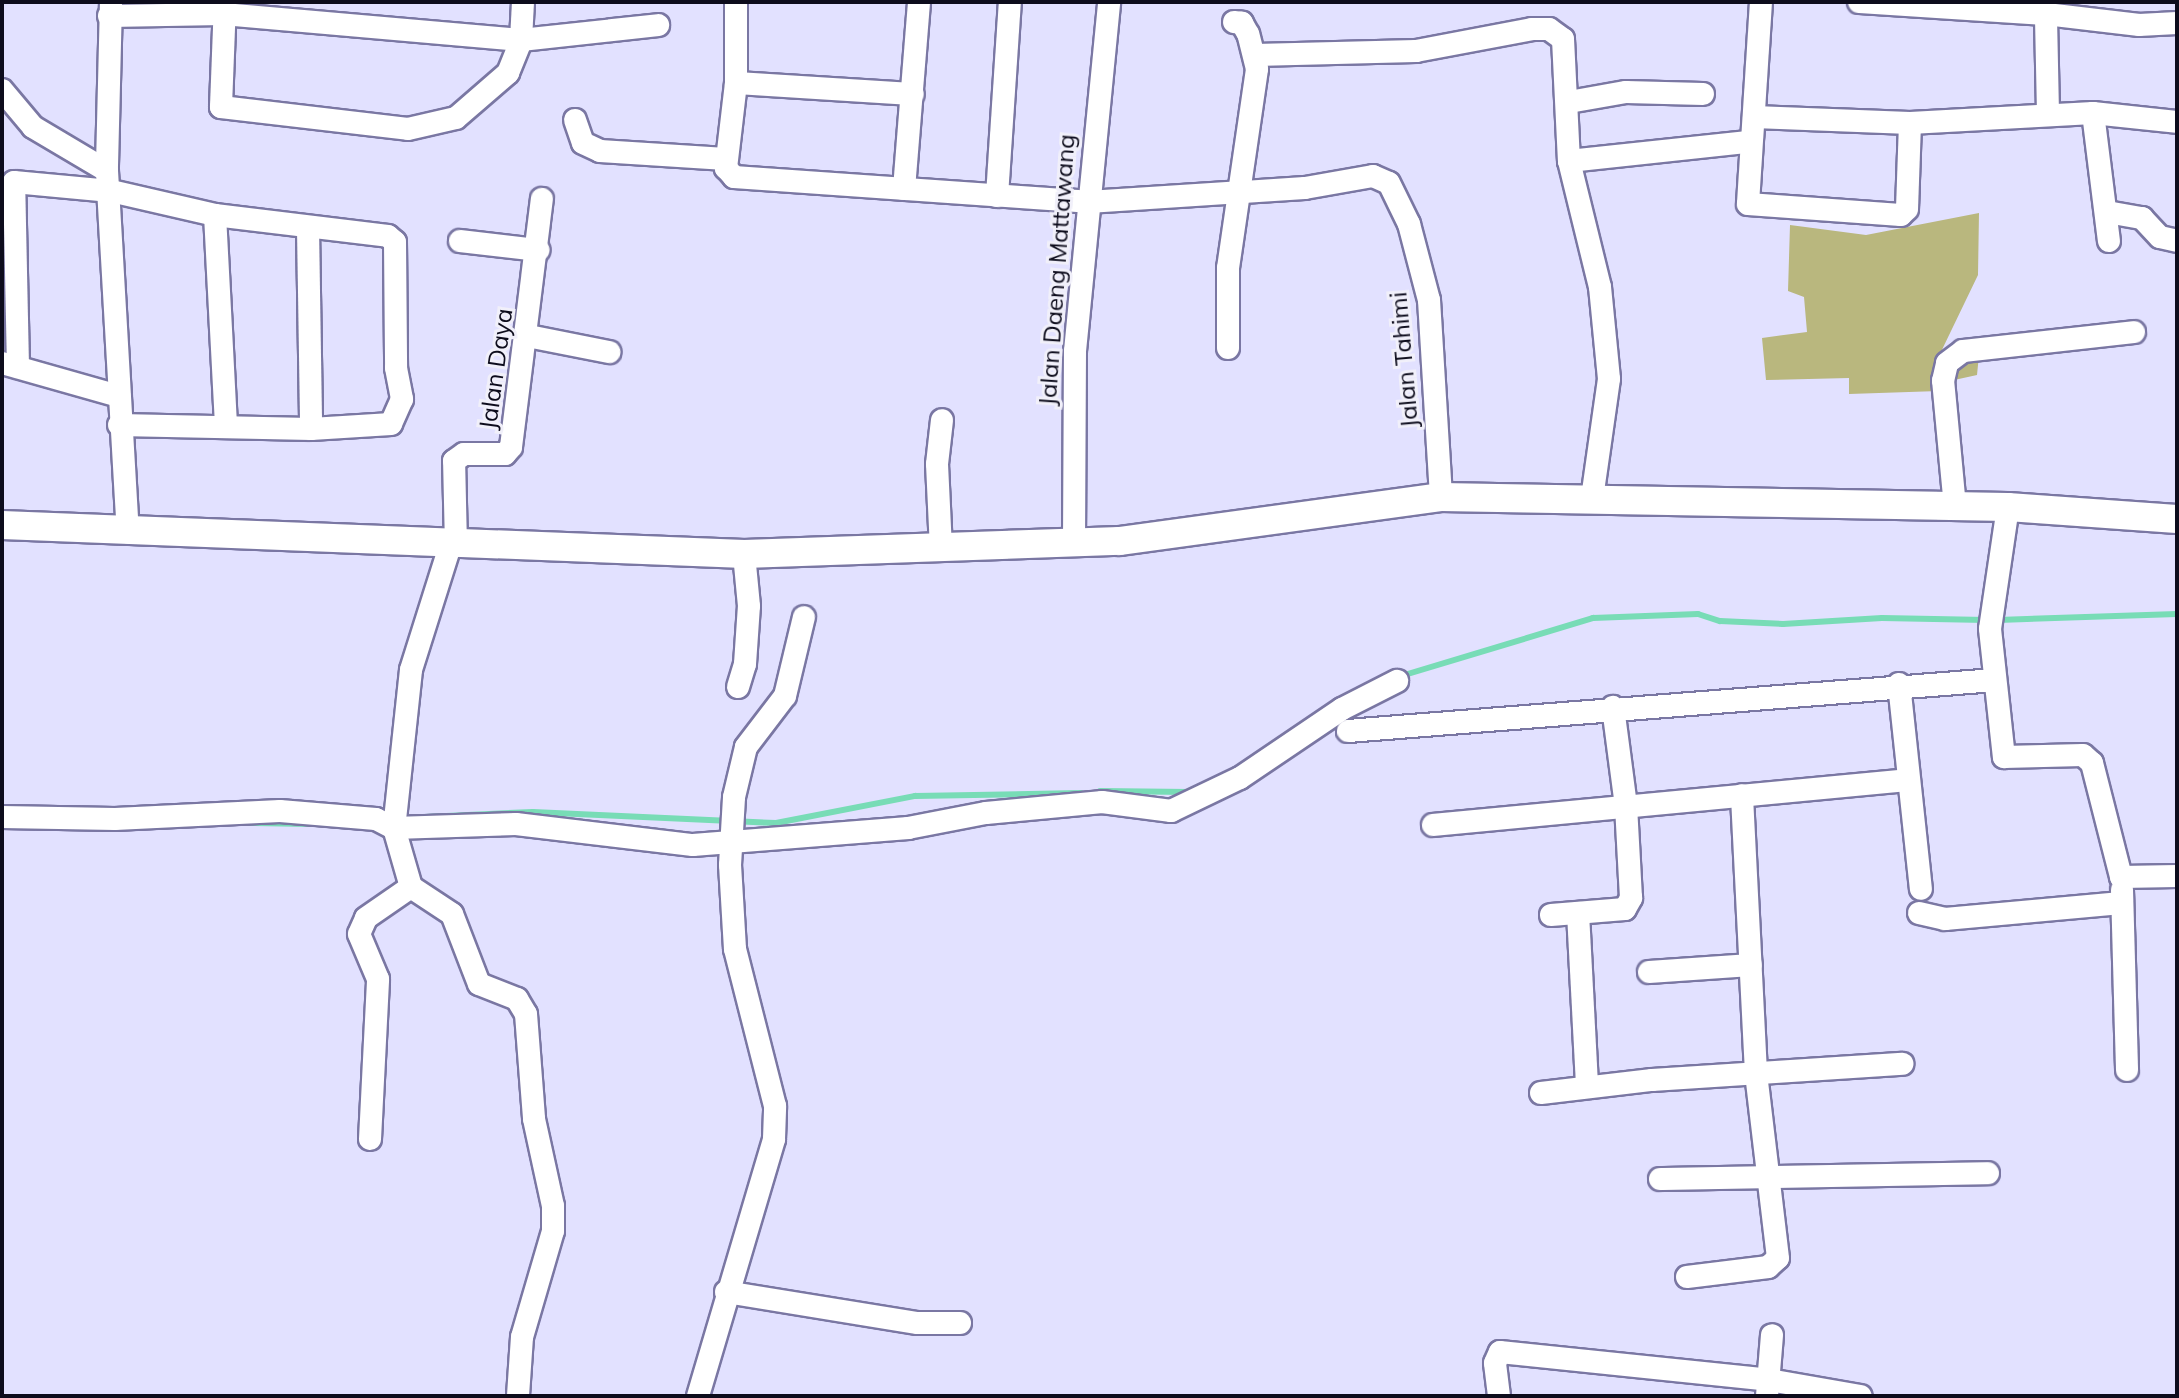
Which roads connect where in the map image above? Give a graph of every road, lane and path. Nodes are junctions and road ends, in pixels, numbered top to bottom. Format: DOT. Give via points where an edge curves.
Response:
graph roads {
  1 [pos="523,2"];
  2 [pos="736,2"];
  3 [pos="919,2"];
  4 [pos="1010,2"];
  5 [pos="1109,2"];
  6 [pos="1761,2"];
  7 [pos="1859,2"];
  8 [pos="224,8"];
  9 [pos="110,9"];
  10 [pos="2046,14"];
  11 [pos="1234,22"];
  12 [pos="2177,23"];
  13 [pos="658,25"];
  14 [pos="521,40"];
  15 [pos="1255,55"];
  16 [pos="736,83"];
  17 [pos="2,90"];
  18 [pos="913,94"];
  19 [pos="1703,94"];
  20 [pos="1569,102"];
  21 [pos="2048,113"];
  22 [pos="2093,113"];
  23 [pos="1754,117"];
  24 [pos="575,120"];
  25 [pos="2177,122"];
  26 [pos="1910,123"];
  27 [pos="1748,142"];
  28 [pos="726,159"];
  29 [pos="1569,161"];
  30 [pos="8,179"];
  31 [pos="109,181"];
  32 [pos="904,189"];
  33 [pos="1242,192"];
  34 [pos="997,196"];
  35 [pos="542,199"];
  36 [pos="1088,202"];
  37 [pos="2107,212"];
  38 [pos="215,215"];
  39 [pos="308,228"];
  40 [pos="460,241"];
  41 [pos="2109,241"];
  42 [pos="2177,241"];
  43 [pos="538,250"];
  44 [pos="2134,332"];
  45 [pos="528,336"];
  46 [pos="1228,348"];
  47 [pos="609,352"];
  48 [pos="10,365"];
  49 [pos="119,396"];
  50 [pos="942,420"];
  51 [pos="119,425"];
  52 [pos="226,426"];
  53 [pos="311,429"];
  54 [pos="1441,497"];
  55 [pos="1592,498"];
  56 [pos="1955,507"];
  57 [pos="2008,507"];
  58 [pos="2177,519"];
  59 [pos="2,525"];
  60 [pos="128,532"];
  61 [pos="1074,542"];
  62 [pos="453,546"];
  63 [pos="941,549"];
  64 [pos="744,554"];
  65 [pos="804,617"];
  66 [pos="1995,680"];
  67 [pos="1397,681"];
  68 [pos="1899,684"];
  69 [pos="738,687"];
  70 [pos="1613,707"];
  71 [pos="1348,731"];
  72 [pos="1907,780"];
  73 [pos="1742,795"];
  74 [pos="1626,806"];
  75 [pos="2,817"];
  76 [pos="1433,825"];
  77 [pos="394,828"];
  78 [pos="732,834"];
  79 [pos="2177,876"];
  80 [pos="2121,877"];
  81 [pos="411,887"];
  82 [pos="1921,889"];
  83 [pos="2121,903"];
  84 [pos="1578,913"];
  85 [pos="1919,913"];
  86 [pos="1551,915"];
  87 [pos="1751,965"];
  88 [pos="1649,972"];
  89 [pos="1902,1064"];
  90 [pos="2127,1070"];
  91 [pos="1756,1073"];
  92 [pos="1587,1087"];
  93 [pos="1541,1093"];
  94 [pos="370,1139"];
  95 [pos="1988,1173"];
  96 [pos="1766,1174"];
  97 [pos="1660,1179"];
  98 [pos="1687,1277"];
  99 [pos="726,1292"];
  100 [pos="960,1323"];
  101 [pos="1772,1335"];
  102 [pos="1768,1388"];
  103 [pos="518,1396"];
  104 [pos="698,1396"];
  105 [pos="1499,1396"];
  106 [pos="1861,1396"];
  1 -- 14 [label="street"];
  2 -- 16 [label="street"];
  3 -- 18 [label="street"];
  4 -- 34 [label="street"];
  5 -- 36 [label="street, Jalan Daeng Mattawang"];
  6 -- 23 [label="street"];
  7 -- 10 [label="street"];
  8 -- 9 [label="street"];
  8 -- 14 [label="street"];
  8 -- 14 [label="street" via="221,107 408,129 437,126 479,101 508,73"];
  9 -- 31 [label="street"];
  10 -- 12 [label="street" via="2139,25"];
  10 -- 21 [label="street"];
  11 -- 15 [label="street" via="1242,23"];
  13 -- 14 [label="street"];
  15 -- 20 [label="street" via="1416,51 1480,35 1549,29 1566,49"];
  15 -- 33 [label="street"];
  16 -- 18 [label="street"];
  16 -- 28 [label="street"];
  17 -- 31 [label="street" via="33,127"];
  18 -- 32 [label="street"];
  19 -- 20 [label="street" via="1615,93"];
  20 -- 29 [label="street"];
  21 -- 22 [label="street"];
  21 -- 26 [label="street"];
  22 -- 25 [label="street"];
  22 -- 37 [label="street"];
  23 -- 26 [label="street"];
  23 -- 27 [label="street"];
  24 -- 28 [label="street" via="583,143 600,151"];
  26 -- 27 [label="street" via="1907,209 1894,217 1748,204"];
  27 -- 29 [label="street"];
  28 -- 32 [label="street, Jalan Tahimi" via="734,177"];
  29 -- 55 [label="street" via="1600,287 1609,379"];
  30 -- 31 [label="street"];
  30 -- 48 [label="street"];
  31 -- 38 [label="street"];
  31 -- 49 [label="street"];
  32 -- 34 [label="street, Jalan Tahimi"];
  33 -- 36 [label="street, Jalan Tahimi"];
  33 -- 46 [label="street" via="1228,268"];
  33 -- 54 [label="street, Jalan Tahimi" via="1373,176 1389,183 1409,224 1429,300"];
  34 -- 36 [label="street, Jalan Tahimi"];
  35 -- 43 [label="street, Jalan Daya"];
  36 -- 61 [label="street, Jalan Daeng Mattawang" via="1072,407"];
  37 -- 41 [label="street"];
  37 -- 42 [label="street" via="2142,218 2160,237"];
  38 -- 39 [label="street"];
  38 -- 52 [label="street"];
  39 -- 53 [label="street"];
  39 -- 53 [label="street" via="388,236 395,242 396,368 402,399 391,424"];
  40 -- 43 [label="street"];
  43 -- 45 [label="street, Jalan Daya"];
  44 -- 56 [label="street" via="1963,351 1947,363 1943,381"];
  45 -- 47 [label="street"];
  45 -- 62 [label="street, Jalan Daya" via="508,452 464,454 454,461"];
  48 -- 49 [label="street"];
  49 -- 51 [label="street"];
  50 -- 63 [label="street" via="937,464"];
  51 -- 52 [label="street"];
  51 -- 60 [label="street"];
  52 -- 53 [label="street"];
  54 -- 55 [label="street"];
  54 -- 61 [label="street" via="1179,534"];
  55 -- 56 [label="street"];
  56 -- 57 [label="street"];
  57 -- 58 [label="street"];
  57 -- 66 [label="street" via="1990,622"];
  59 -- 60 [label="street"];
  60 -- 62 [label="street"];
  61 -- 63 [label="street"];
  62 -- 64 [label="street"];
  62 -- 77 [label="street" via="411,670"];
  63 -- 64 [label="street"];
  64 -- 69 [label="street" via="749,606"];
  65 -- 78 [label="street" via="785,696 746,747"];
  66 -- 68 [label="street"];
  66 -- 80 [label="street" via="2004,757 2074,752 2092,763"];
  67 -- 78 [label="street" via="1342,709 1248,774 1171,811 1102,802 986,813 908,828"];
  68 -- 70 [label="street"];
  68 -- 72 [label="street"];
  70 -- 71 [label="street"];
  70 -- 74 [label="street"];
  72 -- 73 [label="street"];
  72 -- 82 [label="street"];
  73 -- 74 [label="street"];
  73 -- 87 [label="street"];
  74 -- 76 [label="street"];
  74 -- 84 [label="street" via="1628,905"];
  75 -- 77 [label="street" via="115,819 280,811 376,819"];
  77 -- 78 [label="street" via="516,824 693,845"];
  77 -- 81 [label="street"];
  78 -- 99 [label="street" via="735,949 775,1106 770,1158"];
  79 -- 80 [label="street"];
  80 -- 83 [label="street"];
  81 -- 94 [label="street" via="366,918 359,934 378,979"];
  81 -- 103 [label="street" via="452,914 479,984 517,999 526,1014 534,1119 553,1206 553,1231 522,1337"];
  83 -- 85 [label="street" via="1945,919"];
  83 -- 90 [label="street"];
  84 -- 86 [label="street"];
  84 -- 92 [label="street"];
  87 -- 88 [label="street"];
  87 -- 91 [label="street"];
  89 -- 91 [label="street"];
  91 -- 92 [label="street"];
  91 -- 96 [label="street"];
  92 -- 93 [label="street"];
  95 -- 96 [label="street"];
  96 -- 97 [label="street"];
  96 -- 98 [label="street" via="1775,1262"];
  99 -- 100 [label="street" via="918,1323"];
  99 -- 104 [label="street"];
  101 -- 102 [label="street"];
  102 -- 105 [label="street" via="1500,1352 1495,1363"];
  102 -- 106 [label="street"];
}
